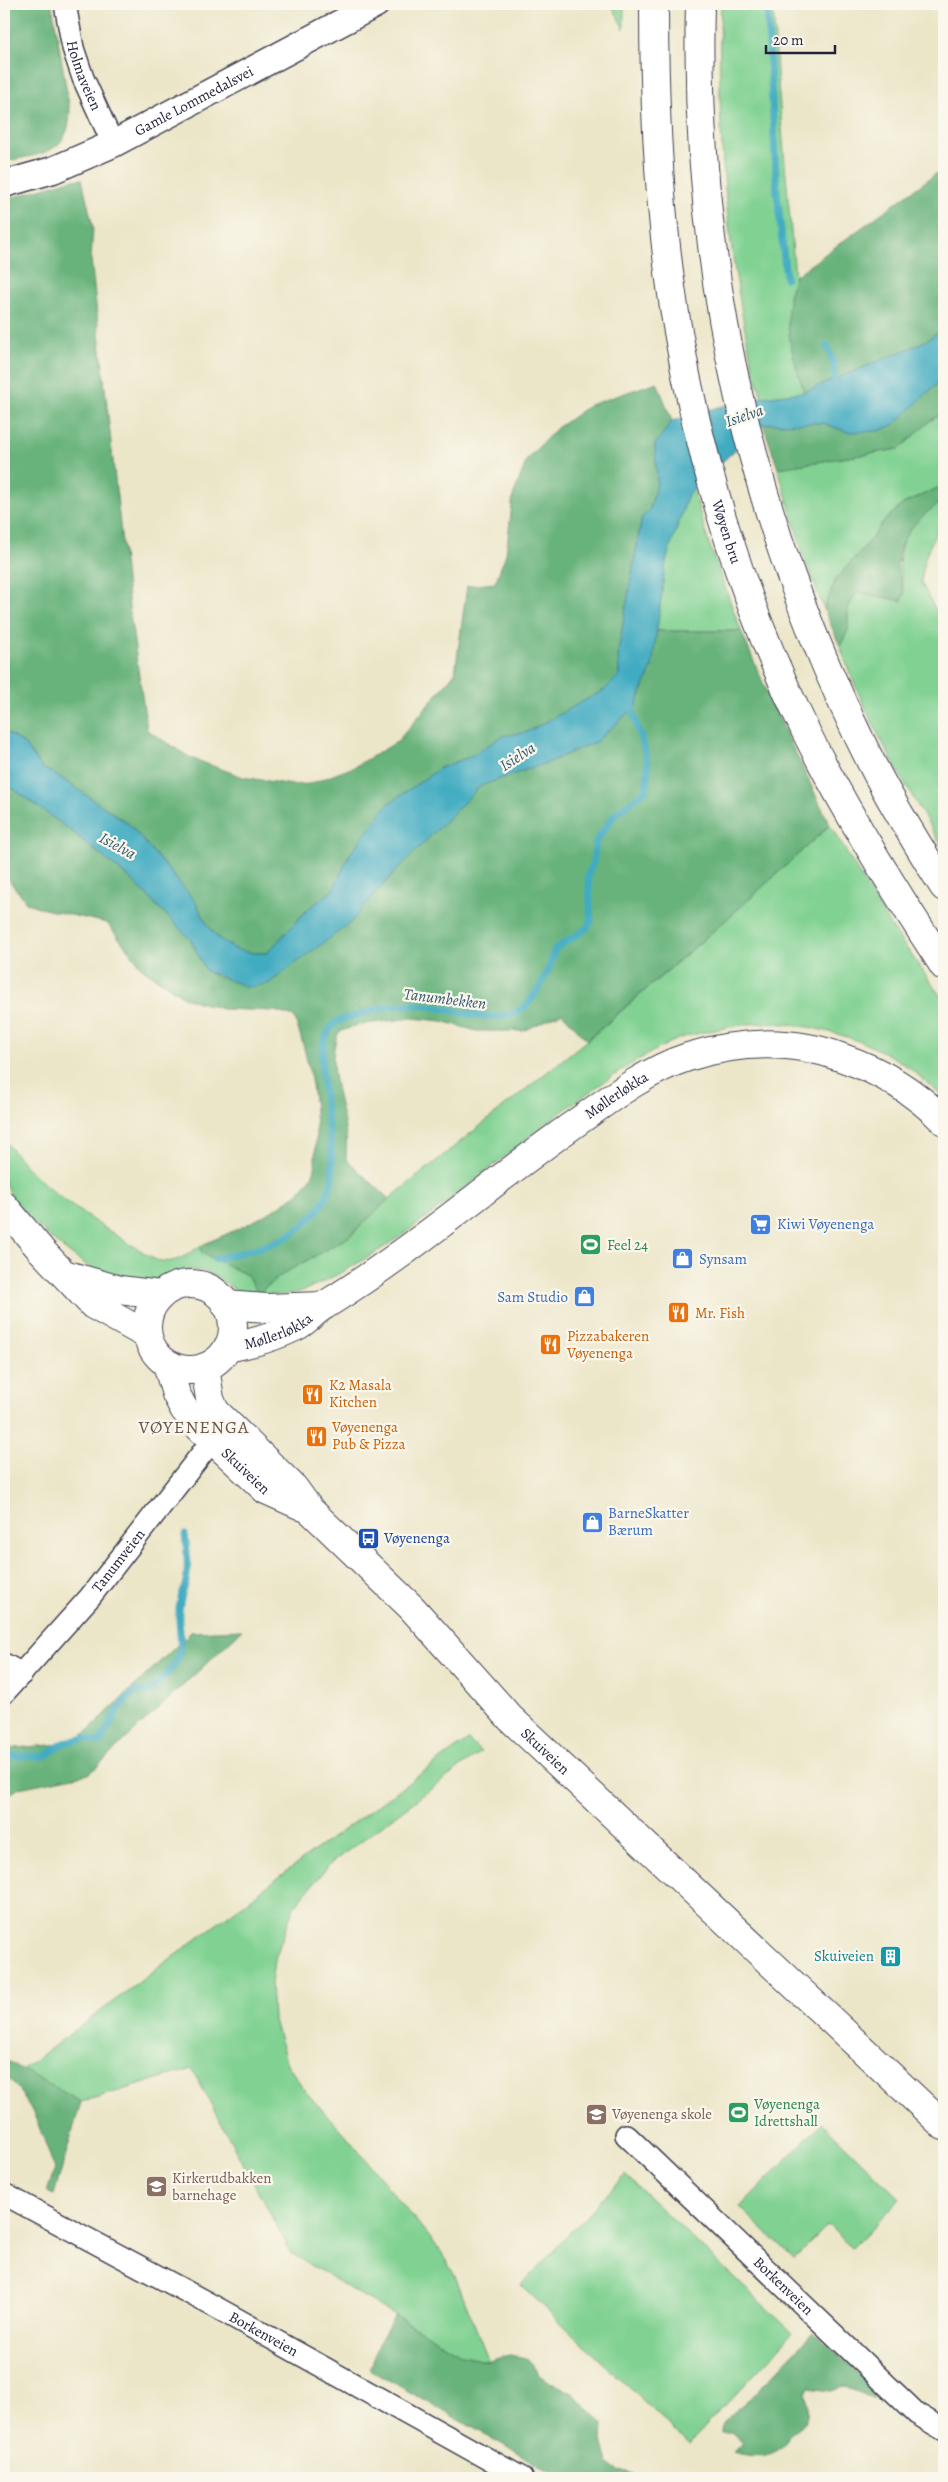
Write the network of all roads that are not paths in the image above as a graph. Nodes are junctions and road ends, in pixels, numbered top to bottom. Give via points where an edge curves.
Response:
1 (65, 4) edge
2 (376, 4) edge
3 (654, 4) edge
4 (700, 4) edge
5 (113, 144) junction
6 (4, 184) edge
7 (944, 888) edge
8 (944, 966) edge
9 (944, 1121) edge
10 (4, 1206) edge
11 (67, 1275) junction
12 (160, 1296) junction
13 (226, 1305) junction
14 (323, 1306) junction
15 (147, 1335) junction
16 (227, 1348) junction
17 (167, 1364) junction
18 (205, 1367) junction
19 (219, 1432) junction
20 (13, 1669) edge
21 (4, 1693) edge
22 (944, 2126) edge
23 (626, 2135) dead end
24 (4, 2194) edge
25 (944, 2430) edge
26 (522, 2478) edge

1 - 5 street, Holmaveien via 73,48 83,78
2 - 5 street, Gamle Lommedalsvei
3 - 8 main road, Wøyen bru via 657,143 676,326 719,507 759,622 806,730 873,856
4 - 7 main road via 700,83 708,220 730,366 753,457 781,550 825,663 874,768
5 - 6 street, Gamle Lommedalsvei via 52,170
9 - 14 main road, Møllerløkka via 888,1078 822,1050 755,1044 687,1057 653,1072 600,1106 519,1163 378,1271
10 - 11 main road
11 - 12 main road via 120,1290
11 - 15 main road via 93,1305
12 - 13 main road via 173,1287 203,1286 216,1293
12 - 15 main road via 148,1314
13 - 14 main road, Møllerløkka via 266,1308
13 - 16 main road via 233,1326
14 - 16 main road, Møllerløkka via 296,1327
15 - 17 main road via 158,1356
16 - 18 main road via 222,1356
17 - 18 main road via 179,1369
17 - 19 main road, Skuiveien via 184,1409
18 - 19 main road, Skuiveien
19 - 20 street, Tanumveien via 90,1597
19 - 22 main road, Skuiveien via 266,1490 310,1510 412,1608 510,1718
20 - 21 street, Tanumveien
23 - 25 street, Borkenveien via 917,2414
24 - 26 street, Borkenveien via 219,2309

